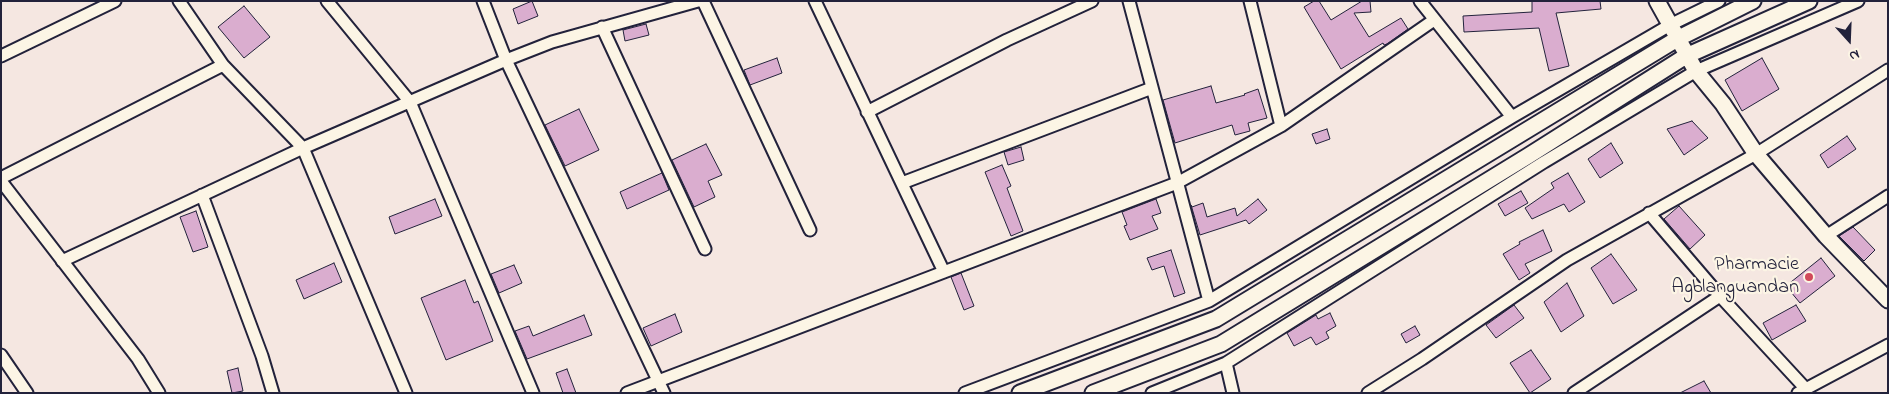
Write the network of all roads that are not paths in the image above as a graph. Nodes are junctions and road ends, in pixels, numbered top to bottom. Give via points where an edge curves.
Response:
1 (115, 1) edge
2 (179, 1) edge
3 (327, 1) edge
4 (483, 1) edge
5 (698, 1) edge
6 (703, 1) edge
7 (815, 1) edge
8 (1092, 1) edge
9 (1129, 1) edge
10 (1250, 1) edge
11 (1420, 1) edge
12 (1657, 1) edge
13 (1719, 1) edge
14 (1753, 1) edge
15 (1808, 1) edge
16 (1858, 1) edge
17 (1434, 20) junction
18 (1670, 25) junction
19 (602, 27) junction
20 (1677, 39) junction
21 (1, 56) edge
22 (1686, 56) junction
23 (506, 60) junction
24 (223, 65) junction
25 (1888, 70) edge
26 (1696, 71) junction
27 (1152, 88) junction
28 (410, 102) junction
29 (867, 112) junction
30 (1512, 117) junction
31 (1281, 126) junction
32 (302, 148) junction
33 (1756, 154) junction
34 (1, 180) edge
35 (1177, 183) junction
36 (902, 184) junction
37 (202, 195) junction
38 (1888, 196) edge
39 (1649, 213) junction
40 (810, 230) dead end
41 (1826, 236) junction
42 (704, 249) dead end
43 (62, 261) junction
44 (944, 272) junction
45 (1720, 296) junction
46 (1888, 300) edge
47 (1209, 301) junction
48 (1888, 345) edge
49 (1, 355) edge
50 (1226, 363) junction
51 (659, 380) junction
52 (1101, 391) edge
53 (1801, 391) edge
54 (27, 393) edge
55 (159, 393) edge
56 (273, 393) edge
57 (406, 393) edge
58 (533, 393) edge
59 (628, 393) edge
60 (664, 393) edge
61 (965, 393) edge
62 (1020, 393) edge
63 (1152, 393) edge
64 (1233, 393) edge
65 (1368, 393) edge
66 (1574, 393) edge

1 - 21 street
2 - 24 street
3 - 28 street
4 - 23 street
5 - 19 street
6 - 40 street
7 - 29 street
8 - 29 street via 1007,40
9 - 27 street
10 - 31 street
11 - 17 street
12 - 18 street
13 - 18 street
14 - 20 street
15 - 22 street
16 - 26 street
17 - 30 street
17 - 31 street
18 - 20 street
18 - 30 street
19 - 23 street
19 - 42 street
20 - 22 street
20 - 62 street via 1216,319
22 - 26 street
22 - 52 street via 1221,344
23 - 28 street
23 - 51 street
24 - 32 street
24 - 34 street
25 - 33 street
26 - 33 street via 1723,104
26 - 50 street via 1544,162
27 - 35 street
27 - 36 street
28 - 32 street
28 - 58 street
29 - 36 street
30 - 47 street
31 - 35 street
32 - 37 street
32 - 57 street
33 - 39 street
33 - 41 street
34 - 43 street
35 - 44 street
35 - 47 street
36 - 44 street
37 - 43 street
37 - 56 street
38 - 41 street
39 - 45 street
39 - 65 street via 1567,260
41 - 46 street
43 - 55 street via 138,359
44 - 51 street
45 - 53 street
45 - 66 street
47 - 61 street
48 - 53 street
49 - 54 street
50 - 63 street
50 - 64 street
51 - 59 street
51 - 60 street

